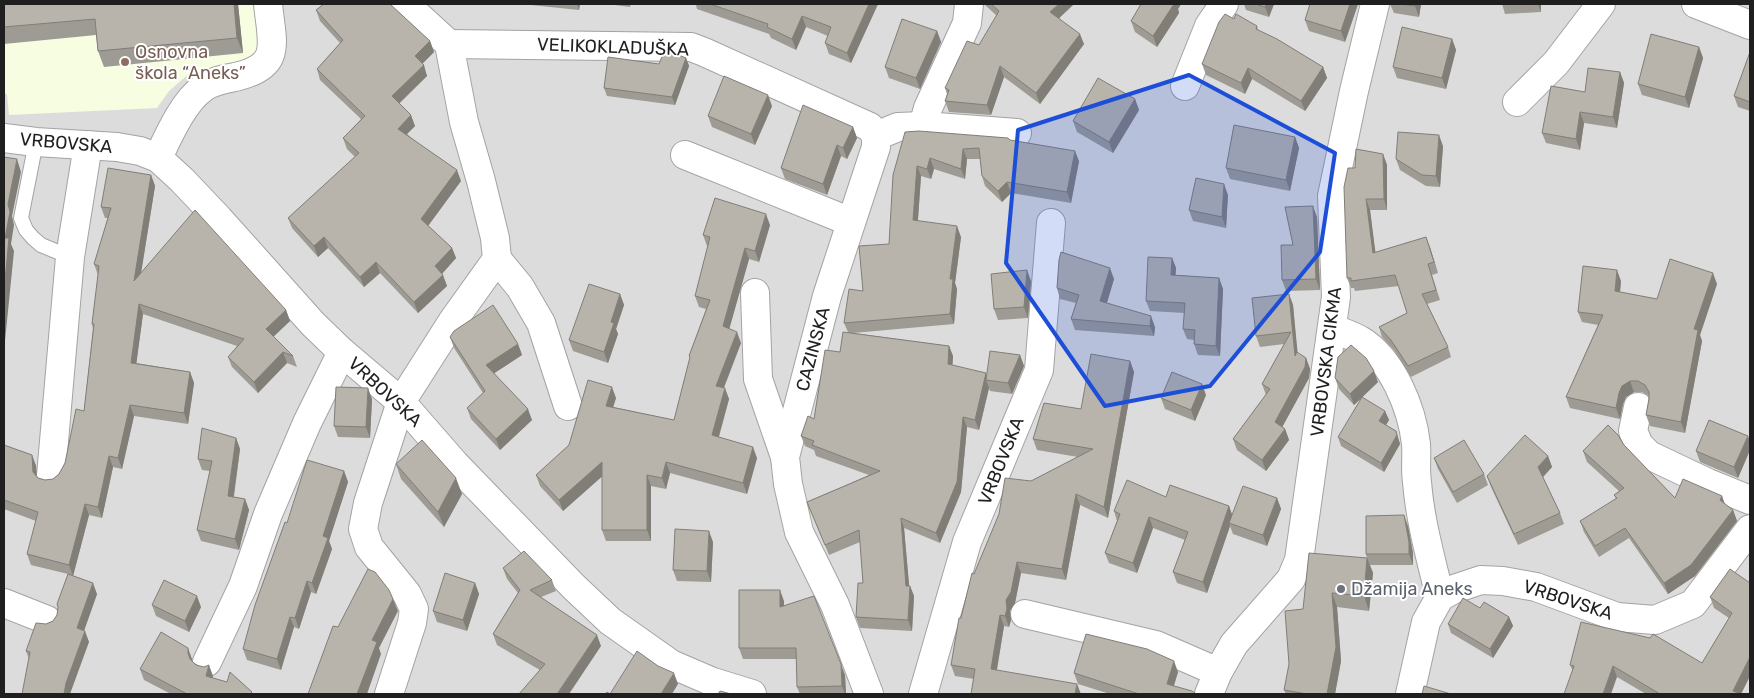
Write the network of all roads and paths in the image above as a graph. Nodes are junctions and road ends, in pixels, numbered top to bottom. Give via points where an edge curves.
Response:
1 (268, 4) edge
2 (405, 4) edge
3 (969, 4) edge
4 (1224, 4) edge
5 (1375, 4) edge
6 (1601, 4) edge
7 (1696, 4) edge
8 (1750, 25) edge
9 (449, 44) junction
10 (1185, 86) dead end
11 (1517, 102) dead end
12 (924, 126) junction
13 (1017, 133) dead end
14 (876, 136) junction
15 (4, 138) edge
16 (36, 142) junction
17 (88, 145) junction
18 (685, 155) dead end
19 (158, 158) junction
20 (851, 222) junction
21 (1050, 222) dead end
22 (70, 257) junction
23 (497, 258) junction
24 (756, 293) dead end
25 (1332, 328) junction
26 (342, 352) junction
27 (401, 402) junction
28 (568, 406) dead end
29 (1638, 407) dead end
30 (785, 457) junction
31 (50, 476) dead end
32 (1750, 500) edge
33 (1750, 529) edge
34 (1440, 597) junction
35 (4, 603) edge
36 (1025, 614) dead end
37 (47, 620) dead end
38 (206, 662) dead end
39 (1214, 683) edge
40 (708, 688) edge
41 (389, 694) edge
42 (752, 694) edge
43 (869, 694) edge
44 (923, 694) edge
45 (1410, 694) edge

1 - 19 street via 273,48 266,64 251,73 203,88 189,101
2 - 9 street
3 - 12 street via 967,23 928,108
4 - 10 street via 1209,26
5 - 25 street, VRBOVSKA CIKMA via 1332,196 1336,297
6 - 11 street via 1556,63
7 - 8 street
9 - 14 street, VELIKOKLADUŠKA via 691,48 870,127
9 - 23 street
12 - 13 street
12 - 14 street via 898,127
14 - 20 street, CAZINSKA via 876,147
15 - 16 street, VRBOVSKA
16 - 17 street, VRBOVSKA
16 - 22 lane via 21,218 33,238
17 - 19 street, VRBOVSKA via 140,151
17 - 22 street
18 - 20 street
19 - 26 street, VRBOVSKA
20 - 30 street, CAZINSKA via 827,296
21 - 44 street, VRBOVSKA via 1039,370 966,542
22 - 31 street
23 - 27 street
23 - 28 street via 541,323
24 - 30 street via 758,378
25 - 34 street via 1361,341 1381,359 1411,414 1416,445 1416,482
25 - 39 street, VRBOVSKA CIKMA via 1299,560 1291,579 1234,644
26 - 27 street, VRBOVSKA
26 - 38 street via 307,423 268,514 243,586
27 - 40 street, VRBOVSKA via 455,464 610,621
27 - 41 street via 368,503 363,529 369,547 407,594 414,609
29 - 32 street via 1632,431 1649,455
30 - 43 street, CAZINSKA via 799,532 835,605
33 - 34 street, VRBOVSKA via 1693,604 1655,620 1617,617 1536,587 1503,581 1481,580
34 - 45 street via 1426,622
35 - 37 street
36 - 39 street via 1156,645
40 - 42 street, VRBOVSKA

